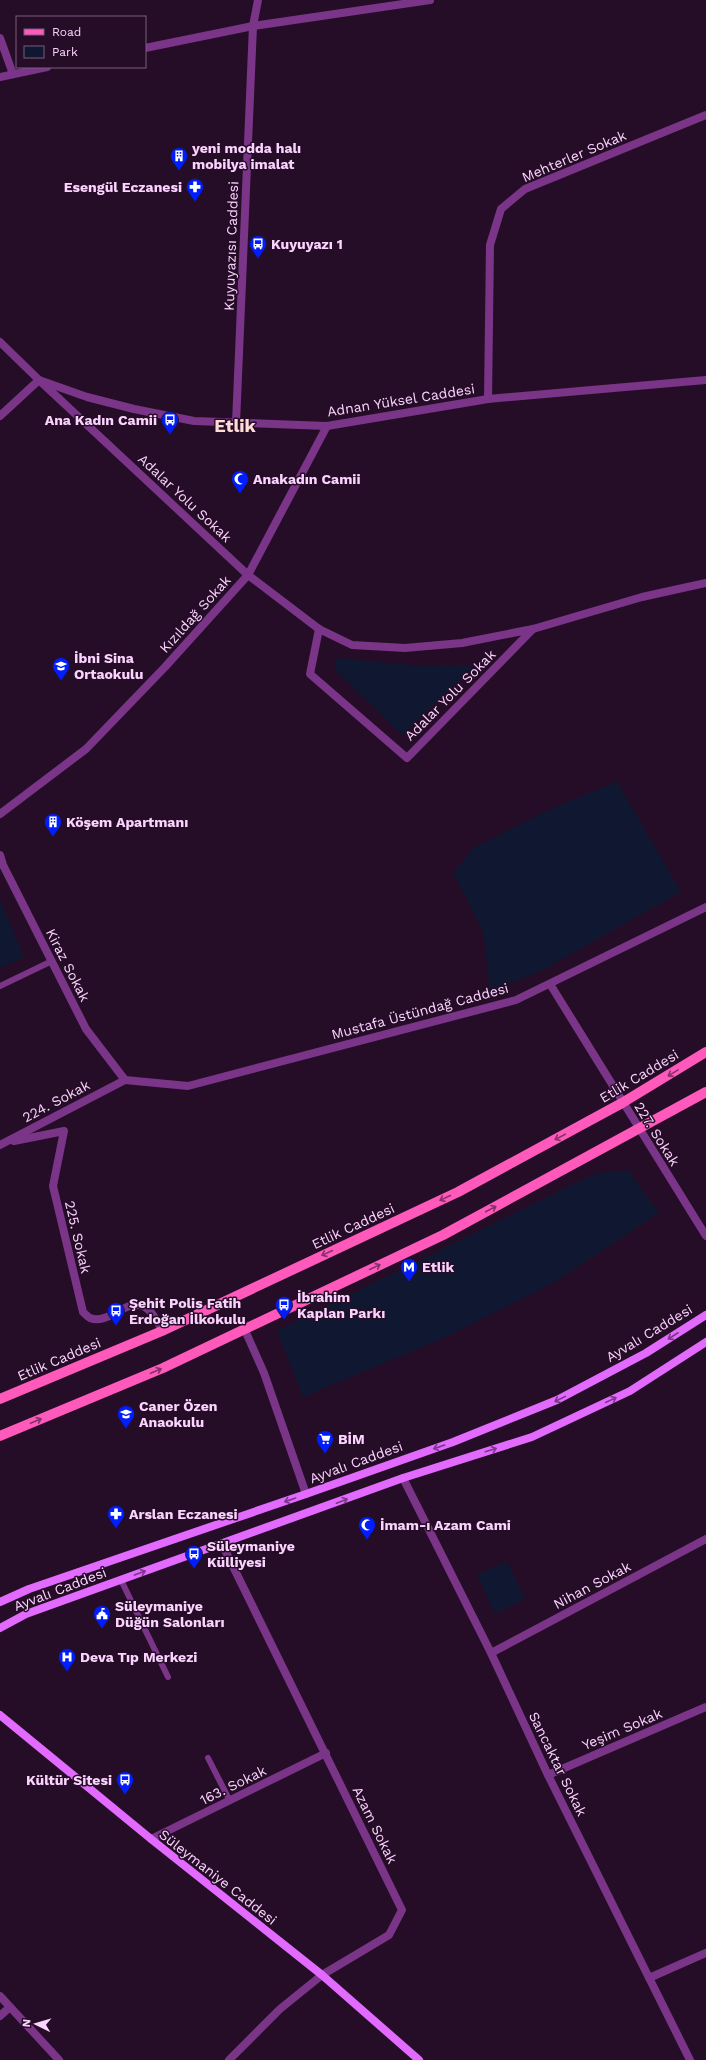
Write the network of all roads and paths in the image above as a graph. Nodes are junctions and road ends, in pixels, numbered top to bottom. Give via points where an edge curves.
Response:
1 (258, 0) edge
2 (430, 0) edge
3 (253, 26) junction
4 (0, 38) edge
5 (146, 48) edge
6 (42, 68) edge
7 (13, 74) junction
8 (0, 77) edge
9 (706, 115) edge
10 (0, 342) edge
11 (39, 380) junction
12 (706, 380) edge
13 (488, 399) junction
14 (0, 416) edge
15 (236, 423) junction
16 (327, 426) junction
17 (248, 575) junction
18 (706, 583) edge
19 (319, 628) junction
20 (533, 629) junction
21 (0, 814) edge
22 (0, 855) edge
23 (2, 866) edge
24 (706, 907) edge
25 (52, 961) junction
26 (550, 984) junction
27 (0, 986) edge
28 (706, 1052) edge
29 (125, 1080) junction
30 (706, 1092) edge
31 (622, 1103) junction
32 (639, 1129) junction
33 (3, 1143) edge
34 (706, 1236) edge
35 (706, 1315) edge
36 (244, 1328) junction
37 (162, 1331) junction
38 (706, 1342) edge
39 (0, 1399) edge
40 (0, 1436) edge
41 (404, 1478) junction
42 (306, 1494) junction
43 (706, 1539) edge
44 (222, 1544) junction
45 (121, 1580) junction
46 (0, 1602) edge
47 (0, 1628) edge
48 (491, 1654) junction
49 (168, 1677) dead end
50 (706, 1707) edge
51 (0, 1715) edge
52 (326, 1754) junction
53 (208, 1758) dead end
54 (548, 1775) junction
55 (230, 1801) junction
56 (151, 1839) junction
57 (706, 1953) edge
58 (322, 1976) junction
59 (649, 1978) junction
60 (0, 1996) edge
61 (10, 2007) junction
62 (0, 2016) edge
63 (60, 2060) edge
64 (229, 2060) edge
65 (419, 2060) edge
66 (690, 2060) edge

1 - 3 street, Kuyuyazısı Caddesi
2 - 3 street
3 - 5 street
3 - 15 street, Kuyuyazısı Caddesi
4 - 7 street
6 - 7 street
7 - 8 street
9 - 13 street, Mehterler Sokak via 525,189 501,209 490,245
10 - 11 street, Adnan Yüksel Caddesi
11 - 14 street
11 - 15 street, Adnan Yüksel Caddesi via 87,397 134,409 194,421
11 - 17 street, Adalar Yolu Sokak
12 - 13 street, Adnan Yüksel Caddesi
13 - 16 street, Adnan Yüksel Caddesi
15 - 16 street, Adnan Yüksel Caddesi
16 - 17 street, Kızıldağ Sokak
17 - 19 street, Adalar Yolu Sokak
17 - 21 street, Kızıldağ Sokak via 165,667 86,748
18 - 20 street, Adalar Yolu Sokak via 642,597
19 - 20 street, Adalar Yolu Sokak via 352,645 405,648 462,643
19 - 20 street, Adalar Yolu Sokak via 310,674 407,758
22 - 23 street, Kiraz Sokak
23 - 25 street, Kiraz Sokak
24 - 26 street, Mustafa Üstündağ Caddesi
25 - 27 lane
25 - 29 street, Kiraz Sokak via 86,1029
26 - 29 street, Mustafa Üstündağ Caddesi via 516,1000 188,1086
26 - 31 street, 227. Sokak
28 -> 31 main road, Etlik Caddesi
29 - 33 street, 224. Sokak
30 - 32 main road
31 - 32 street, 227. Sokak
31 -> 37 main road, Etlik Caddesi via 458,1192
32 - 34 street, 227. Sokak
36 -> 32 main road via 443,1235
33 - 37 street, 225. Sokak via 64,1131 53,1186 83,1312 90,1318 102,1319 131,1306 146,1307 155,1315
35 -> 42 main road, Ayvalı Caddesi via 646,1353 557,1400 453,1442
40 -> 36 main road via 163,1368
36 - 42 street via 269,1387
37 - 39 main road, Etlik Caddesi
41 -> 38 main road, Ayvalı Caddesi via 532,1437 630,1391
44 -> 41 main road, Ayvalı Caddesi
41 - 48 street, Sancaktar Sokak
42 -> 46 main road, Ayvalı Caddesi via 36,1586
43 - 48 street, Nihan Sokak
45 -> 44 main road, Ayvalı Caddesi
44 - 52 street, Azam Sokak
45 - 47 main road, Ayvalı Caddesi via 26,1614
45 - 49 lane
48 - 54 street, Sancaktar Sokak
50 - 54 street, Yeşim Sokak
51 - 56 main road, Süleymaniye Caddesi
52 - 55 street, 163. Sokak
52 - 58 street, Azam Sokak via 402,1910 389,1935
53 - 55 lane
54 - 59 street, Sancaktar Sokak
55 - 56 street, 163. Sokak
56 - 58 main road, Süleymaniye Caddesi
57 - 59 street
58 - 64 street, Azam Sokak via 280,2009
58 - 65 main road, Süleymaniye Caddesi
59 - 66 street, Sancaktar Sokak
60 - 61 street
61 - 62 street
61 - 63 street

